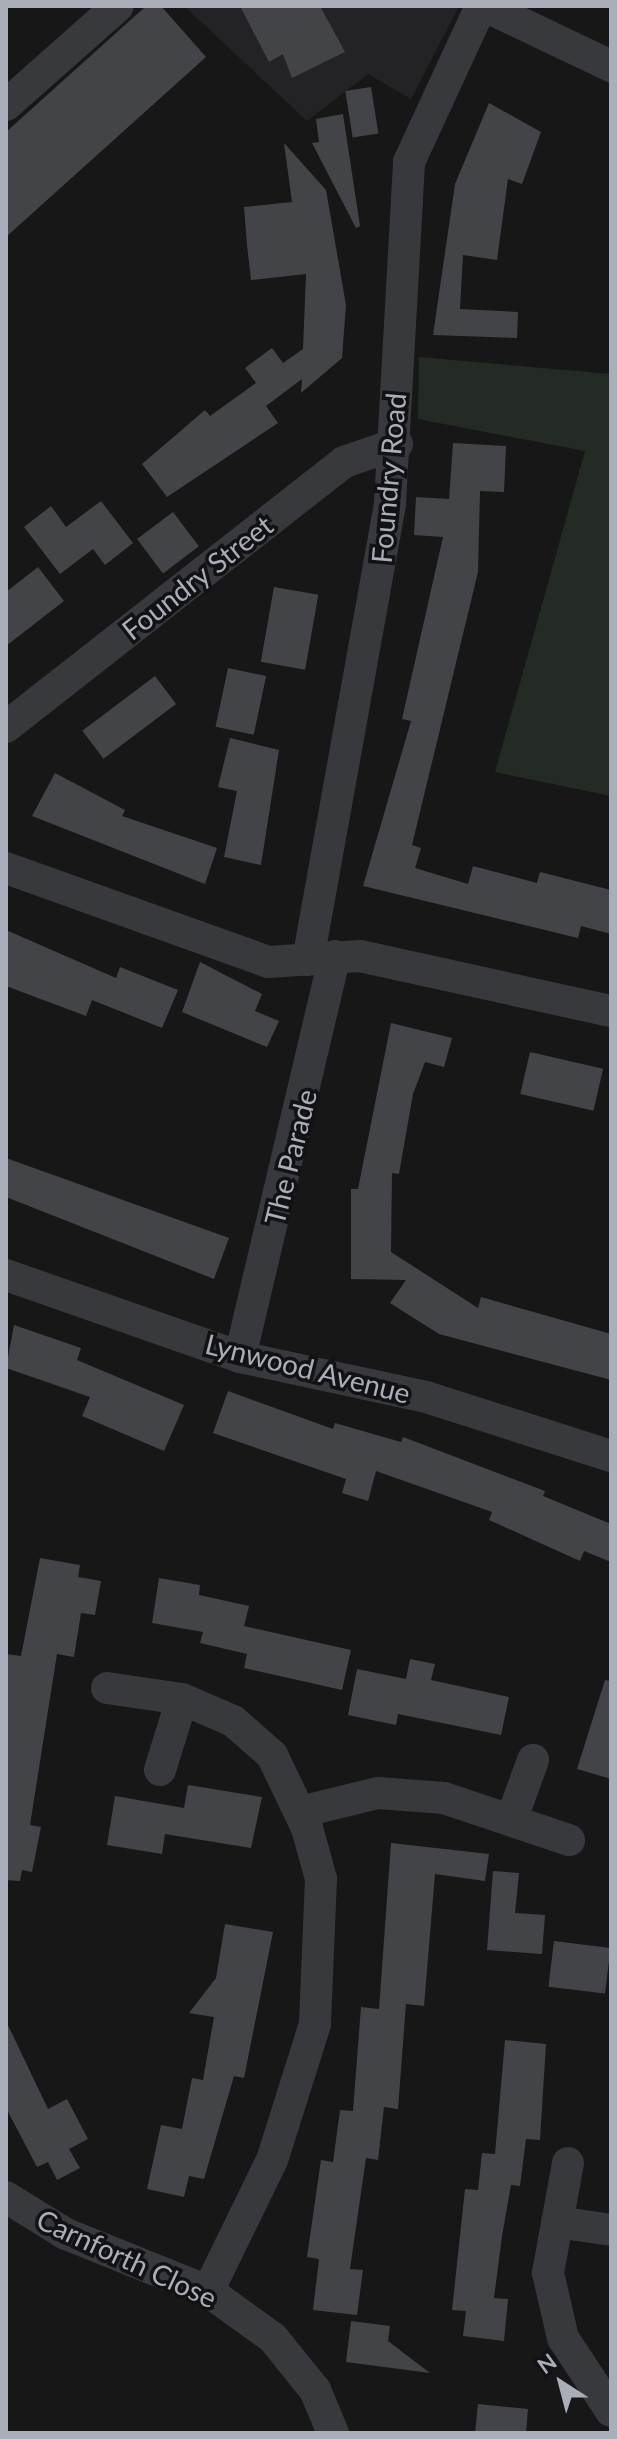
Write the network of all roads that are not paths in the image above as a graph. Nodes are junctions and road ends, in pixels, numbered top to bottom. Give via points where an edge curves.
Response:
1 (118, 6) edge
2 (483, 6) edge
3 (611, 66) edge
4 (6, 105) edge
5 (397, 444) junction
6 (6, 727) edge
7 (6, 868) edge
8 (322, 958) junction
9 (611, 1011) edge
10 (6, 1275) edge
11 (240, 1357) junction
12 (611, 1456) edge
13 (107, 1688) dead end
14 (182, 1699) junction
15 (533, 1760) dead end
16 (160, 1770) dead end
17 (300, 1812) junction
18 (512, 1818) junction
19 (569, 1840) dead end
20 (568, 2163) dead end
21 (6, 2197) edge
22 (557, 2222) junction
23 (611, 2230) edge
24 (208, 2291) junction
25 (611, 2411) edge
26 (333, 2433) edge

1 - 4 street
2 - 3 street
2 - 5 street, Foundry Road via 409,162
5 - 6 street, Foundry Street via 358,454 327,475
5 - 8 street, Foundry Road via 376,598 327,824
7 - 8 street via 225,951 268,962
8 - 9 street
8 - 11 street, The Parade
10 - 11 street, Lynwood Avenue
11 - 12 street, Lynwood Avenue via 426,1397
13 - 14 street
14 - 16 street
14 - 17 street via 233,1721 272,1755
15 - 18 street
17 - 18 street via 378,1793 444,1798
17 - 24 street via 321,1879 315,2024 272,2160
18 - 19 street
20 - 22 street
21 - 24 street, Carnforth Close via 66,2234
22 - 23 street
22 - 25 street via 548,2273 563,2338
24 - 26 street, Carnforth Close via 273,2338 315,2390

